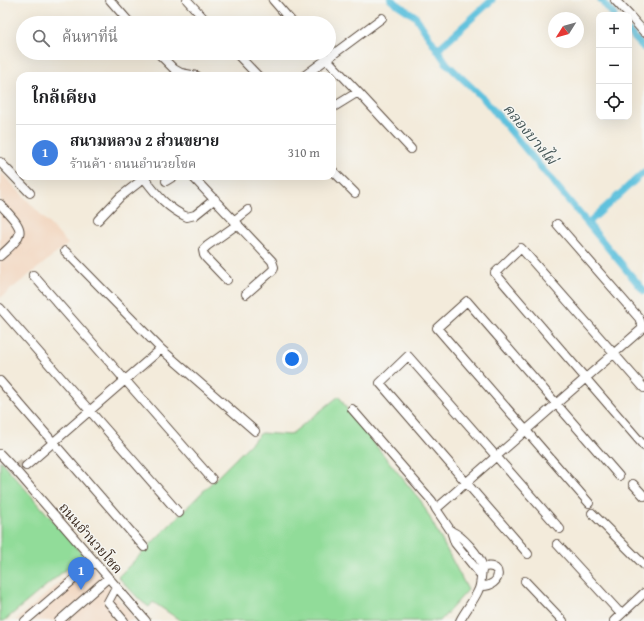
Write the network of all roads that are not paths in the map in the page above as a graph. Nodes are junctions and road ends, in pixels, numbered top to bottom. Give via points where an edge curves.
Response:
1 (110, 0) edge
2 (187, 0) edge
3 (273, 0) edge
4 (615, 0) edge
5 (626, 12) edge
6 (124, 16) edge
7 (202, 16) edge
8 (287, 16) edge
9 (382, 18) dead end
10 (632, 18) edge
11 (644, 32) edge
12 (336, 52) edge
13 (165, 60) edge
14 (243, 60) edge
15 (326, 60) edge
16 (328, 60) edge
17 (179, 72) edge
18 (254, 72) edge
19 (309, 72) edge
20 (358, 92) junction
21 (336, 106) edge
22 (411, 149) dead end
23 (0, 162) edge
24 (336, 174) edge
25 (16, 179) edge
26 (17, 180) edge
27 (142, 180) edge
28 (148, 180) edge
29 (196, 180) edge
30 (30, 193) dead end
31 (354, 193) dead end
32 (215, 199) junction
33 (0, 204) edge
34 (248, 210) dead end
35 (98, 220) dead end
36 (236, 222) junction
37 (556, 224) dead end
38 (65, 251) dead end
39 (0, 256) edge
40 (33, 275) dead end
41 (227, 280) dead end
42 (246, 294) dead end
43 (0, 308) edge
44 (644, 328) edge
45 (159, 347) junction
46 (614, 354) junction
47 (124, 378) junction
48 (586, 379) junction
49 (0, 381) edge
50 (644, 388) edge
51 (556, 404) junction
52 (88, 409) junction
53 (352, 409) dead end
54 (255, 431) dead end
55 (527, 431) junction
56 (52, 440) junction
57 (644, 446) edge
58 (0, 454) edge
59 (496, 457) junction
60 (20, 468) junction
61 (619, 476) dead end
62 (212, 479) dead end
63 (467, 482) junction
64 (633, 484) dead end
65 (644, 496) edge
66 (589, 503) dead end
67 (436, 509) junction
68 (592, 513) dead end
69 (179, 514) dead end
70 (560, 529) dead end
71 (557, 544) dead end
72 (144, 547) dead end
73 (528, 554) dead end
74 (94, 562) junction
75 (644, 565) edge
76 (480, 570) junction
77 (108, 578) junction
78 (525, 581) dead end
79 (480, 586) junction
80 (116, 587) junction
81 (644, 593) edge
82 (621, 614) junction
83 (25, 621) edge
84 (59, 621) edge
85 (124, 621) edge
86 (146, 621) edge
87 (460, 621) edge
88 (563, 621) edge
89 (614, 621) edge

1 - 6 street
2 - 7 street
3 - 8 street
4 - 5 street
9 - 12 street
10 - 11 street
13 - 17 street
14 - 18 street
15 - 19 street
16 - 20 street
20 - 21 street
20 - 22 street
23 - 25 street
24 - 31 street
26 - 30 street
27 - 35 street via 120,197
28 - 32 street via 161,200 187,217 195,215
29 - 32 street
32 - 36 street
33 - 39 street via 19,226 20,233 17,240
34 - 36 street
36 - 41 street via 203,250 206,258
36 - 42 street via 272,261 274,267 270,274
37 - 44 street via 639,318
38 - 45 street
40 - 47 street
43 - 52 street
44 - 46 street
45 - 47 street
45 - 54 street
46 - 48 street
46 - 48 street via 521,248 495,273
46 - 50 street
47 - 52 street
47 - 62 street
48 - 51 street
48 - 57 street
49 - 56 street
51 - 55 street
51 - 55 street via 467,301 437,328
51 - 61 street
52 - 56 street
52 - 69 street
53 - 67 street via 432,501
55 - 59 street
55 - 66 street
56 - 60 street
56 - 72 street
58 - 60 street, ถนนอำนวยโชค
59 - 63 street
59 - 63 street via 408,356 380,382
59 - 70 street
60 - 74 street, ถนนอำนวยโชค
63 - 67 street
63 - 73 street
64 - 65 street
67 - 76 street via 451,531 455,543
68 - 75 street
71 - 82 street
74 - 77 street, ถนนอำนวยโชค
74 - 83 street
76 - 79 street
76 - 79 street via 489,565 493,566 498,576 493,584
77 - 80 street, ถนนอำนวยโชค
77 - 84 street
78 - 88 street
79 - 87 street
80 - 85 street via 108,602
80 - 86 street, ถนนอำนวยโชค
81 - 82 street
82 - 89 street

